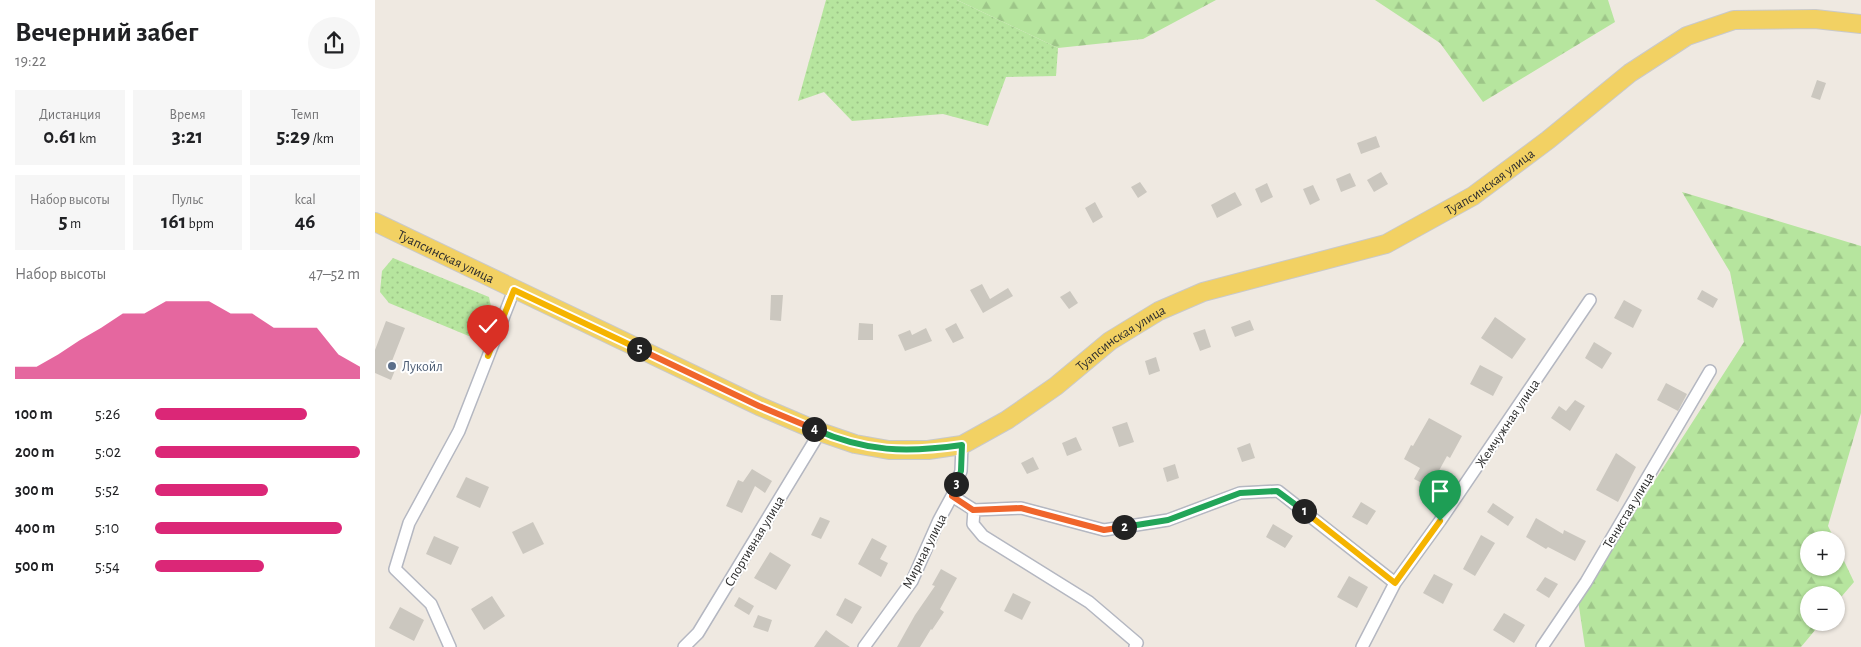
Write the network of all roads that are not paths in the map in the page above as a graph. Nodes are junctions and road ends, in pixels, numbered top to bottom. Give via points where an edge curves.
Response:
1 (1861, 24) edge
2 (375, 222) edge
3 (514, 290) junction
4 (1590, 300) dead end
5 (1710, 371) dead end
6 (820, 432) junction
7 (962, 445) junction
8 (952, 496) junction
9 (973, 510) junction
10 (1395, 583) junction
11 (1136, 645) edge
12 (450, 647) edge
13 (684, 647) edge
14 (864, 647) edge
15 (1362, 647) edge
16 (1542, 647) edge

1 - 7 main road, Туапсинская улица via 1815,20 1734,20 1687,36 1630,72 1548,140 1473,196 1386,244 1203,292 1159,311 1110,341 1056,386 1007,420
2 - 3 main road, Туапсинская улица
3 - 6 main road, Туапсинская улица
3 - 12 street via 459,431 409,523 395,568 431,604
4 - 10 street, Жемчужная улица
5 - 16 street, Тенистая улица via 1586,582
6 - 7 main road, Туапсинская улица via 855,444 889,450 928,450
6 - 13 street, Спортивная улица via 698,633
7 - 8 street, Мирная улица via 961,471
8 - 9 street
8 - 14 street, Мирная улица via 912,581
9 - 10 street via 1021,508 1104,530 1168,520 1240,493 1277,491
9 - 11 street via 973,524 983,536 1089,602
10 - 15 street, Жемчужная улица

